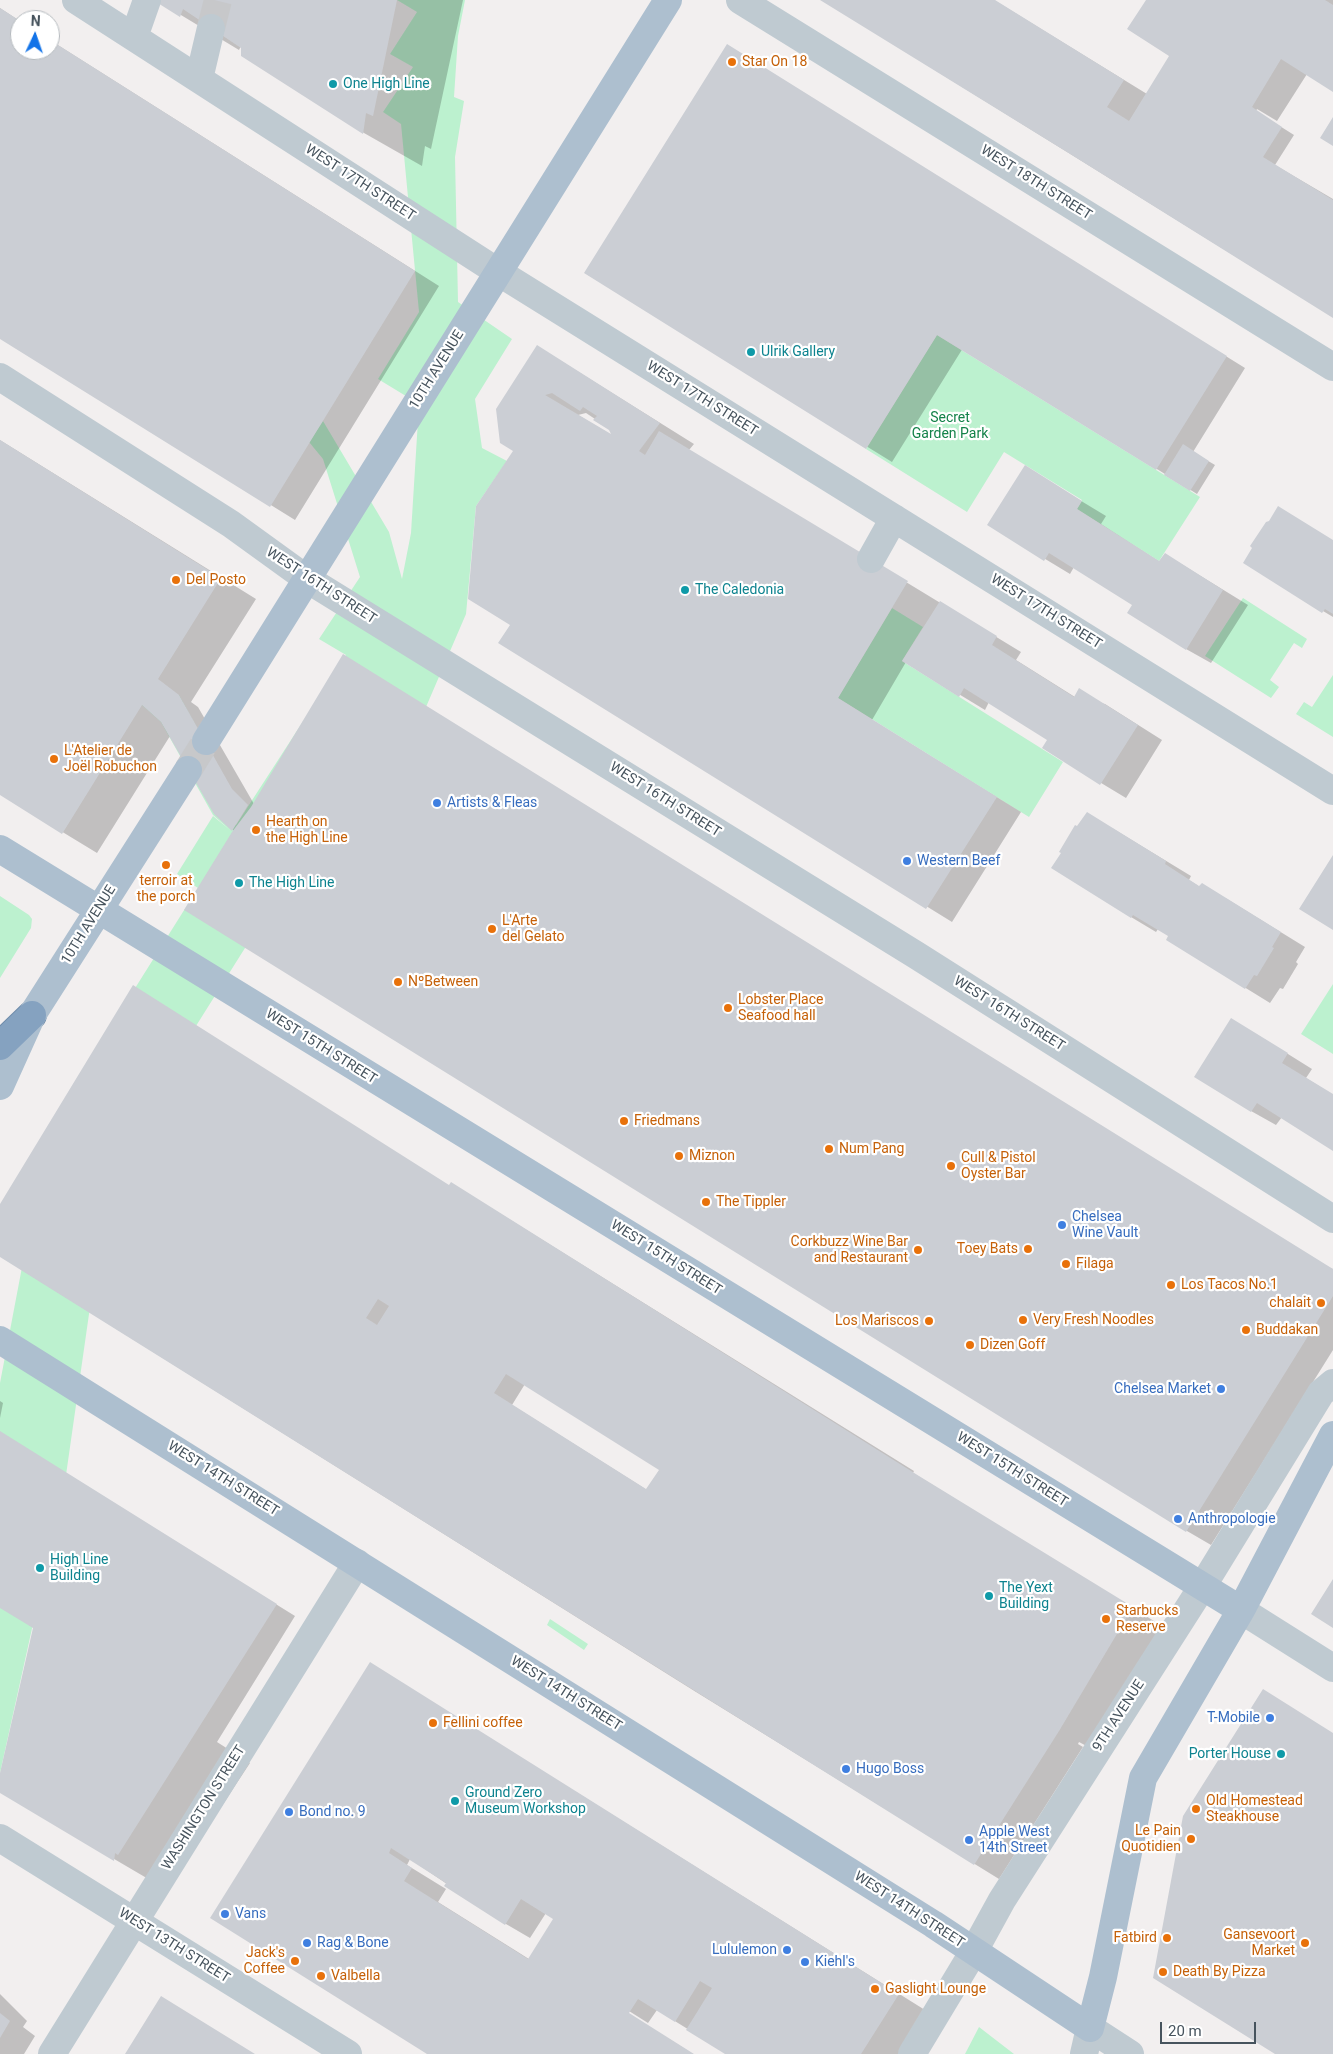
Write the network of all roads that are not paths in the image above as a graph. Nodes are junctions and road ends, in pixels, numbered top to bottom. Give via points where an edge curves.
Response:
1 (76, 0) edge
2 (147, 0) edge
3 (668, 0) edge
4 (740, 0) edge
5 (211, 28) tunnel mouth
6 (134, 37) junction
7 (199, 80) junction
8 (498, 272) junction
9 (1333, 367) edge
10 (0, 377) edge
11 (894, 518) junction
12 (870, 559) dead end
13 (307, 579) junction
14 (206, 741) tunnel mouth
15 (188, 770) tunnel mouth
16 (1333, 791) edge
17 (0, 849) edge
18 (99, 910) junction
19 (32, 1015) junction
20 (0, 1046) edge
21 (0, 1086) edge
22 (1333, 1219) edge
23 (0, 1340) edge
24 (1333, 1383) edge
25 (1333, 1435) edge
26 (357, 1563) junction
27 (1202, 1587) junction
28 (1241, 1610) junction
29 (1333, 1668) edge
30 (0, 1838) edge
31 (134, 1921) junction
32 (974, 1951) junction
33 (1090, 2028) junction
34 (52, 2054) edge
35 (348, 2054) edge
36 (912, 2054) edge
37 (1084, 2054) edge
38 (1130, 2054) edge

1 - 6 street, WEST 17TH STREET
2 - 6 street
3 - 8 main road, 10TH AVENUE
4 - 9 street, WEST 18TH STREET
5 - 7 street
6 - 7 street, WEST 17TH STREET
7 - 8 street, WEST 17TH STREET
8 - 11 street, WEST 17TH STREET
8 - 13 main road, 10TH AVENUE
10 - 13 street, WEST 16TH STREET via 231,524
11 - 12 street
11 - 16 street, WEST 17TH STREET
13 - 14 main road, 10TH AVENUE
13 - 22 street, WEST 16TH STREET via 916,955
15 - 18 main road, 10TH AVENUE
17 - 18 main road, WEST 15TH STREET
18 - 19 main road, 10TH AVENUE
18 - 27 main road, WEST 15TH STREET
19 - 20 highway
19 - 21 main road, 10TH AVENUE
23 - 26 main road, WEST 14TH STREET
24 - 27 street, 9TH AVENUE via 1321,1393
25 - 28 main road
26 - 31 street, WASHINGTON STREET
26 - 32 main road, WEST 14TH STREET
27 - 28 main road, WEST 15TH STREET
27 - 32 street, 9TH AVENUE via 1002,1900
28 - 29 street, WEST 15TH STREET
28 - 33 main road via 1143,1778
30 - 31 street, WEST 13TH STREET
31 - 34 street, WASHINGTON STREET
31 - 35 street, WEST 13TH STREET
32 - 33 main road, WEST 14TH STREET
32 - 36 street, 9TH AVENUE
33 - 37 street
33 - 38 street, WEST 14TH STREET

